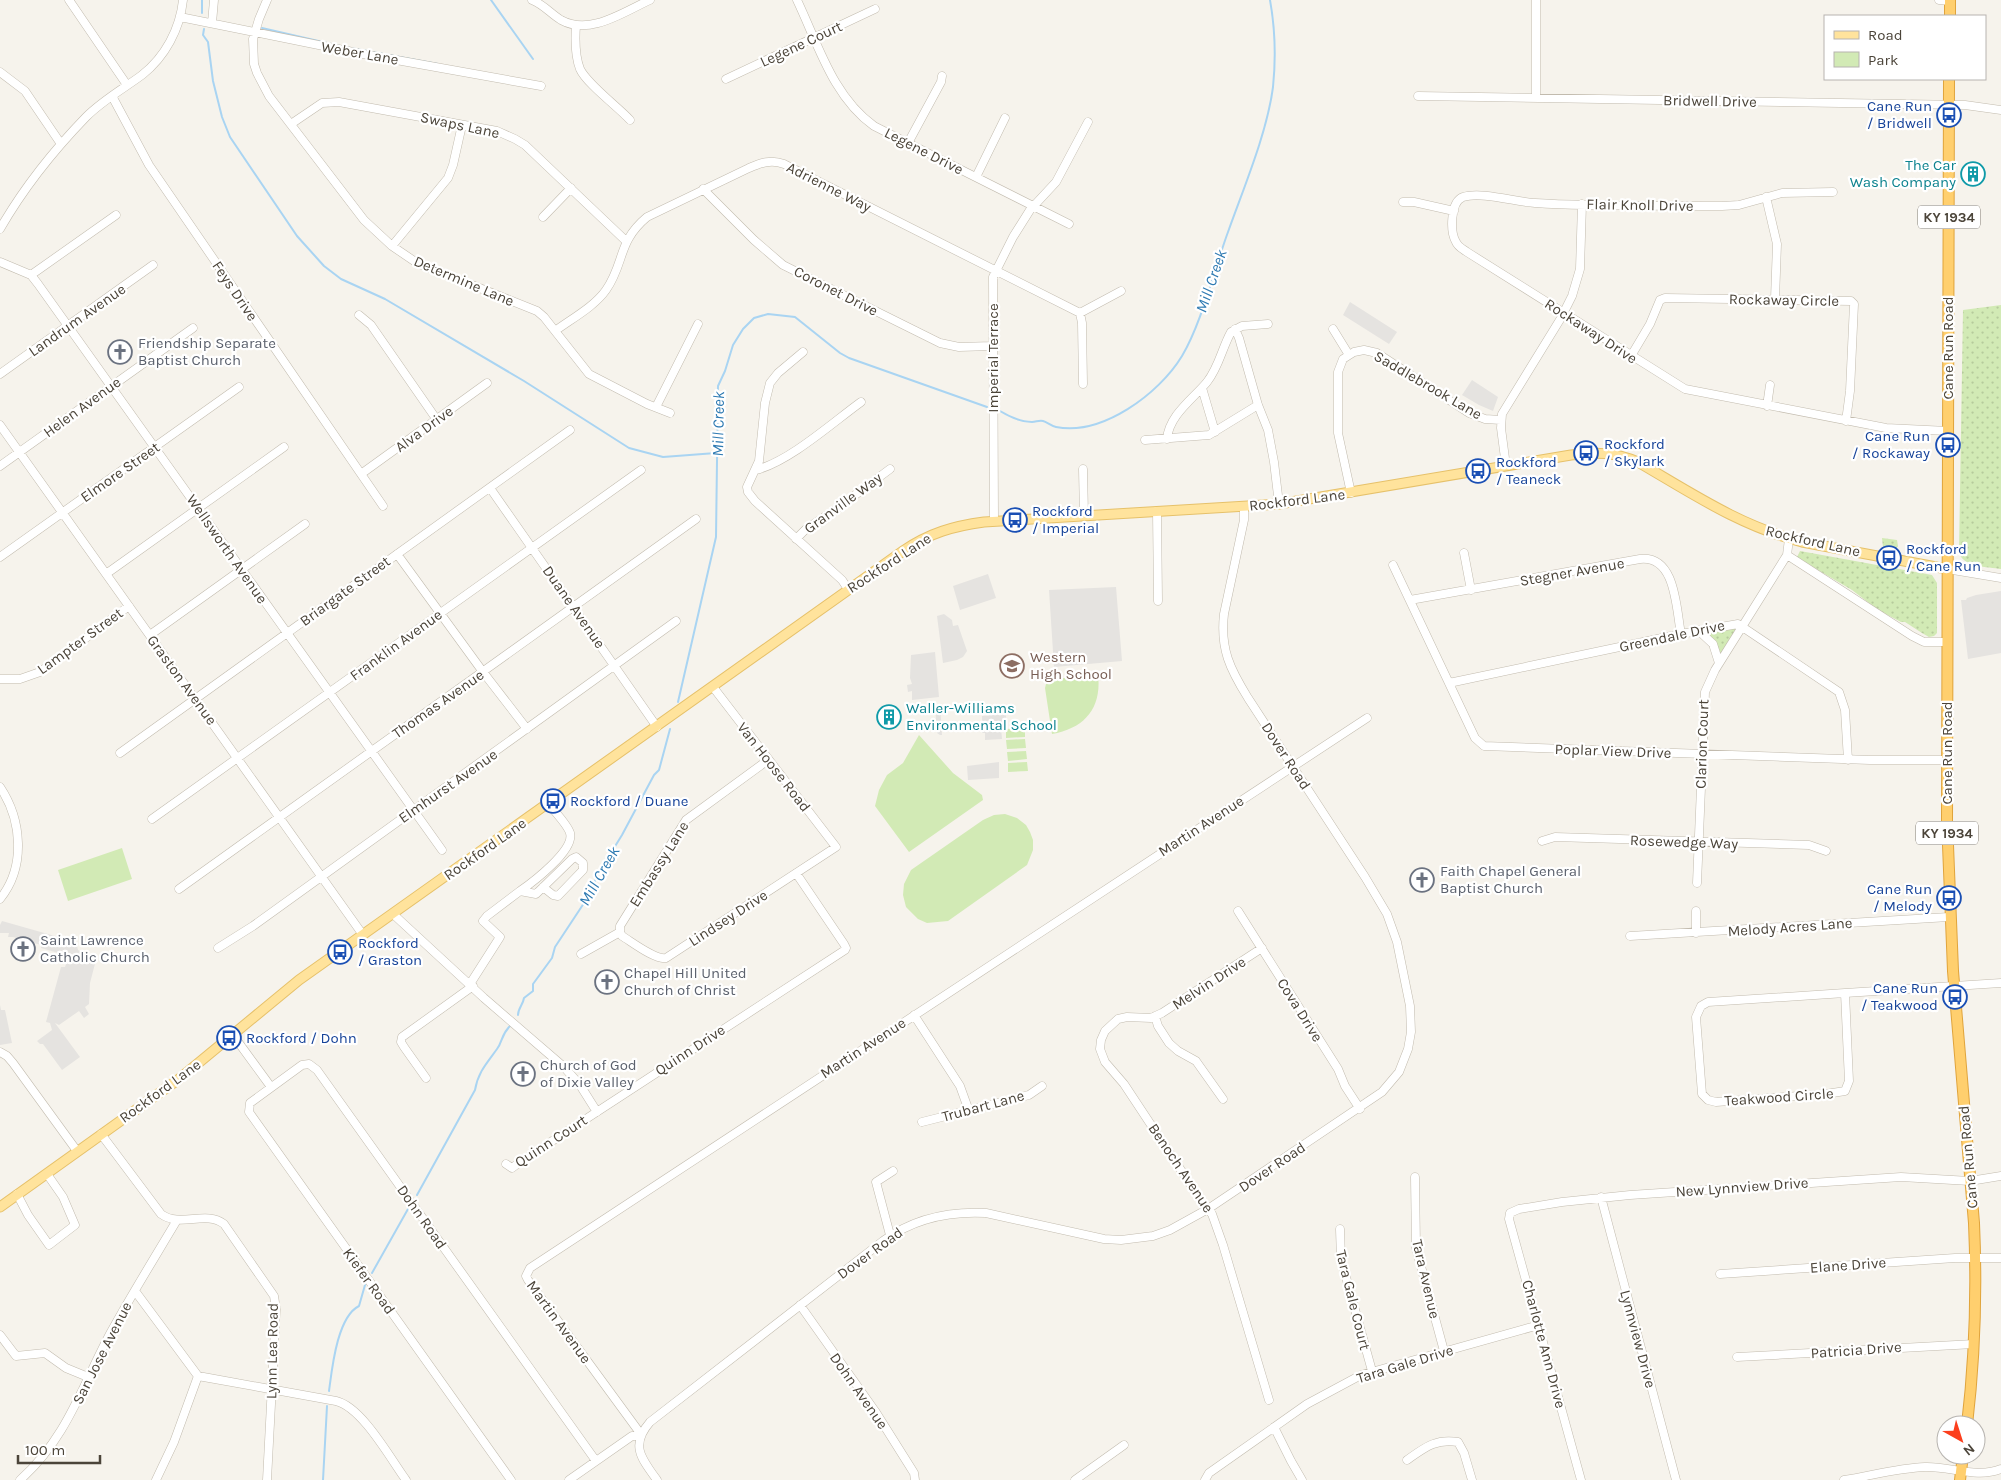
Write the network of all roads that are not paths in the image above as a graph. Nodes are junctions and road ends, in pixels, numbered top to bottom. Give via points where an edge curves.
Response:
1 (69, 0) edge
2 (183, 0) edge
3 (214, 0) edge
4 (267, 0) edge
5 (532, 0) edge
6 (650, 0) edge
7 (797, 0) edge
8 (1536, 0) edge
9 (1938, 0) edge
10 (1950, 0) edge
11 (875, 10) dead end
12 (1950, 15) edge
13 (180, 17) junction
14 (212, 23) junction
15 (576, 25) junction
16 (254, 33) junction
17 (815, 38) junction
18 (0, 72) edge
19 (942, 76) dead end
20 (726, 79) dead end
21 (1950, 80) edge
22 (127, 85) junction
23 (541, 86) dead end
24 (112, 96) junction
25 (1418, 96) dead end
26 (1536, 98) junction
27 (1950, 105) junction
28 (2001, 110) edge
29 (1005, 118) dead end
30 (630, 120) dead end
31 (1088, 122) dead end
32 (291, 124) junction
33 (462, 125) junction
34 (908, 143) junction
35 (62, 144) junction
36 (976, 177) junction
37 (571, 188) junction
38 (703, 189) junction
39 (1832, 192) dead end
40 (1766, 197) junction
41 (1403, 202) dead end
42 (1582, 204) junction
43 (1034, 207) junction
44 (1454, 211) junction
45 (116, 215) dead end
46 (543, 217) dead end
47 (1069, 224) dead end
48 (0, 229) edge
49 (626, 240) junction
50 (392, 246) junction
51 (0, 262) edge
52 (153, 265) dead end
53 (996, 272) junction
54 (31, 276) junction
55 (1121, 291) dead end
56 (1775, 300) junction
57 (1080, 313) junction
58 (1564, 314) junction
59 (359, 315) dead end
60 (698, 324) dead end
61 (1268, 324) dead end
62 (67, 326) junction
63 (193, 328) dead end
64 (1235, 329) junction
65 (1333, 329) dead end
66 (555, 331) junction
67 (992, 346) junction
68 (803, 352) dead end
69 (1349, 355) junction
70 (1630, 356) junction
71 (0, 374) edge
72 (488, 383) dead end
73 (1083, 384) dead end
74 (1770, 385) dead end
75 (110, 387) junction
76 (239, 387) dead end
77 (1202, 388) junction
78 (861, 402) dead end
79 (1258, 406) junction
80 (1767, 406) junction
81 (656, 407) junction
82 (670, 413) dead end
83 (437, 420) junction
84 (1501, 420) junction
85 (1846, 421) junction
86 (0, 425) edge
87 (570, 430) dead end
88 (1948, 431) junction
89 (1216, 432) junction
90 (1167, 439) junction
91 (1145, 440) dead end
92 (284, 447) dead end
93 (154, 448) junction
94 (19, 452) junction
95 (0, 466) edge
96 (1506, 466) junction
97 (890, 469) dead end
98 (1083, 469) dead end
99 (640, 470) dead end
100 (756, 470) junction
101 (361, 474) junction
102 (490, 488) junction
103 (1351, 493) junction
104 (1279, 504) junction
105 (383, 506) dead end
106 (1244, 507) junction
107 (198, 509) junction
108 (1157, 511) junction
109 (62, 512) junction
110 (1084, 515) junction
111 (696, 519) dead end
112 (994, 521) junction
113 (305, 524) dead end
114 (796, 539) junction
115 (1789, 539) junction
116 (532, 547) junction
117 (1464, 553) dead end
118 (398, 554) junction
119 (1787, 555) junction
120 (0, 557) edge
121 (1393, 565) dead end
122 (1948, 569) junction
123 (241, 570) junction
124 (106, 574) junction
125 (2001, 578) edge
126 (848, 589) junction
127 (1471, 590) junction
128 (1410, 600) junction
129 (1158, 601) dead end
130 (129, 606) junction
131 (574, 606) junction
132 (441, 612) junction
133 (676, 621) dead end
134 (1742, 628) junction
135 (1698, 630) junction
136 (287, 634) junction
137 (1682, 634) junction
138 (150, 635) junction
139 (1947, 642) junction
140 (1719, 664) junction
141 (616, 666) junction
142 (483, 672) junction
143 (0, 680) edge
144 (1449, 683) junction
145 (713, 687) junction
146 (329, 693) junction
147 (196, 699) junction
148 (1367, 718) dead end
149 (657, 727) junction
150 (527, 729) junction
151 (371, 752) junction
152 (120, 753) dead end
153 (1702, 754) junction
154 (238, 757) junction
155 (768, 760) junction
156 (1848, 760) junction
157 (1947, 760) junction
158 (1292, 766) junction
159 (0, 787) edge
160 (549, 804) junction
161 (414, 810) junction
162 (280, 817) junction
163 (152, 820) dead end
164 (1542, 841) dead end
165 (1698, 842) junction
166 (836, 847) joint
167 (442, 850) dead end
168 (1826, 851) dead end
169 (796, 873) junction
170 (322, 876) junction
171 (1697, 883) dead end
172 (543, 887) junction
173 (179, 889) dead end
174 (520, 892) junction
175 (0, 899) edge
176 (1238, 911) dead end
177 (1696, 911) dead end
178 (393, 914) junction
179 (1949, 917) junction
180 (620, 932) junction
181 (1696, 933) junction
182 (363, 935) junction
183 (1630, 936) dead end
184 (218, 948) dead end
185 (1262, 948) junction
186 (581, 954) dead end
187 (2001, 983) edge
188 (471, 985) junction
189 (1954, 986) junction
190 (1845, 993) junction
191 (914, 1015) junction
192 (1155, 1016) junction
193 (233, 1035) junction
194 (0, 1052) edge
195 (426, 1078) dead end
196 (1042, 1086) dead end
197 (271, 1087) junction
198 (1223, 1099) dead end
199 (1360, 1109) junction
200 (969, 1110) junction
201 (597, 1112) junction
202 (922, 1122) dead end
203 (101, 1134) junction
204 (77, 1151) junction
205 (506, 1164) dead end
206 (893, 1171) dead end
207 (47, 1174) junction
208 (2001, 1176) edge
209 (1415, 1177) dead end
210 (1970, 1181) junction
211 (17, 1194) junction
212 (1601, 1197) junction
213 (0, 1207) edge
214 (1208, 1209) junction
215 (1515, 1210) joint
216 (177, 1220) junction
217 (1340, 1228) dead end
218 (890, 1235) junction
219 (1975, 1257) junction
220 (2001, 1258) edge
221 (1720, 1274) dead end
222 (135, 1291) junction
223 (800, 1305) junction
224 (1539, 1325) junction
225 (0, 1335) edge
226 (1974, 1344) junction
227 (1444, 1351) junction
228 (1737, 1357) dead end
229 (1372, 1371) junction
230 (198, 1376) junction
231 (88, 1377) junction
232 (272, 1390) junction
233 (1269, 1400) dead end
234 (1968, 1415) edge
235 (1274, 1426) junction
236 (640, 1434) junction
237 (1124, 1445) dead end
238 (1407, 1460) dead end
239 (596, 1461) junction
240 (2001, 1469) edge
241 (1961, 1475) edge
242 (1206, 1477) edge
243 (915, 1479) edge
244 (20, 1480) edge
245 (156, 1480) edge
246 (267, 1480) edge
247 (406, 1480) edge
248 (511, 1480) edge
249 (569, 1480) edge
250 (657, 1480) edge
251 (1076, 1480) edge
252 (1302, 1480) edge
253 (1472, 1480) edge
254 (1581, 1480) edge
255 (1676, 1480) edge
256 (1844, 1480) edge

1 - 22 street
2 - 13 street
3 - 14 street
4 - 16 street
5 - 15 street via 559,19
6 - 15 street via 600,23
7 - 17 street, Legene Drive
8 - 26 street
9 - 10 street
10 - 12 highway
11 - 17 street, Legene Court
13 - 14 street, Weber Lane
13 - 22 street via 170,42 160,56 147,71
14 - 16 street, Weber Lane
15 - 30 street via 576,46 582,71
16 - 23 street, Weber Lane
16 - 32 street, Determine Lane via 256,73
17 - 20 street, Legene Court
17 - 34 street, Legene Drive via 834,81 855,109 874,126
18 - 35 street via 25,90
19 - 34 street
21 - 27 highway, Cane Run Road / KY 1934
22 - 24 street
24 - 35 street via 88,115
24 - 101 street, Feys Drive via 148,165
25 - 26 street, Bridwell Drive
26 - 27 street, Bridwell Drive
27 - 28 street, Bridwell Drive
27 - 88 highway, Cane Run Road / KY 1934
29 - 36 street
31 - 43 street, Imperial Terrace via 1056,182
32 - 33 street, Swaps Lane via 314,107 331,101
32 - 50 street, Determine Lane via 353,207
33 - 37 street, Swaps Lane via 497,131 515,139
33 - 50 street via 448,178
34 - 36 street, Legene Drive
35 - 48 street via 31,182
36 - 43 street, Legene Drive
37 - 46 street
37 - 49 street, Swaps Lane
38 - 49 street, Adrienne Way via 647,217
38 - 53 street, Adrienne Way via 759,164 778,162
38 - 67 street, Coronet Drive via 760,246 783,264 940,344
39 - 40 street, Flair Knoll Drive via 1791,192
40 - 42 street, Flair Knoll Drive via 1730,206
40 - 56 street via 1776,244
41 - 44 street
42 - 44 street, Flair Knoll Drive via 1467,196 1458,200
42 - 58 street via 1580,270
43 - 47 street, Legene Drive
43 - 53 street, Imperial Terrace
44 - 58 street, Rockaway Drive via 1453,233 1458,246
45 - 54 street
49 - 66 street, Adrienne Way via 606,291
50 - 66 street, Determine Lane via 418,263 537,312
51 - 54 street, Wellsworth Avenue
52 - 62 street, Landrum Avenue
53 - 57 street, Adrienne Way
53 - 67 street, Imperial Terrace via 992,284
54 - 62 street, Wellsworth Avenue
55 - 57 street
56 - 70 street, Rockaway Circle via 1662,298
56 - 85 street, Rockaway Circle via 1853,302
57 - 73 street
58 - 70 street, Rockaway Drive
58 - 84 street via 1503,409
59 - 83 street via 371,325
60 - 81 street
61 - 64 street
62 - 71 street, Landrum Avenue
62 - 75 street, Wellsworth Avenue
63 - 75 street, Helen Avenue
64 - 77 street
64 - 79 street
65 - 69 street
66 - 81 street, Determine Lane via 588,374
67 - 112 street, Imperial Terrace
68 - 100 street via 770,383
69 - 84 street, Saddlebrook Lane via 1364,350 1377,354 1470,413 1485,419
69 - 103 street via 1341,364 1337,379 1338,433
70 - 80 street, Rockaway Drive via 1685,389
72 - 83 street, Alva Drive
74 - 80 street
75 - 93 street, Wellsworth Avenue
75 - 94 street, Helen Avenue
76 - 93 street, Elmore Street
77 - 89 street
77 - 90 street via 1177,416
78 - 100 street via 789,454
79 - 89 street
79 - 104 street via 1268,430
80 - 85 street, Rockaway Drive
81 - 82 street, Determine Lane
83 - 101 street, Alva Drive
84 - 96 street
85 - 88 street, Rockaway Drive via 1903,430
86 - 94 street, Graston Avenue
87 - 102 street, Briargate Street
88 - 122 highway, Cane Run Road / KY 1934
89 - 90 street via 1207,436
90 - 91 street
92 - 107 street
93 - 107 street, Wellsworth Avenue
93 - 109 street, Elmore Street
94 - 95 street, Helen Avenue
94 - 109 street, Graston Avenue
96 - 103 main road, Rockford Lane
96 - 115 main road, Rockford Lane via 1586,453 1615,454 1638,462 1734,518
97 - 114 street, Granville Way
98 - 110 street
99 - 116 street, Franklin Avenue
100 - 114 street via 748,484 748,492
101 - 105 street, Feys Drive
102 - 116 street, Duane Avenue
102 - 118 street, Briargate Street
103 - 104 main road, Rockford Lane
104 - 106 main road, Rockford Lane
106 - 108 main road, Rockford Lane
106 - 158 street, Dover Road via 1224,614 1224,646 1235,677
107 - 123 street, Wellsworth Avenue
107 - 124 street
108 - 110 main road, Rockford Lane
108 - 129 street
109 - 120 street, Elmore Street
109 - 124 street, Graston Avenue
110 - 112 main road, Rockford Lane
111 - 131 street, Thomas Avenue
112 - 126 main road, Rockford Lane via 963,524 930,534
113 - 123 street
114 - 126 street
115 - 119 street, Clarion Court
115 - 122 main road, Rockford Lane
116 - 131 street, Duane Avenue
116 - 132 street, Franklin Avenue
117 - 127 street
118 - 132 street
118 - 136 street, Briargate Street
119 - 134 street, Clarion Court
119 - 139 street, Rockford Lane via 1912,636 1924,642
121 - 128 street, Poplar View Drive
122 - 125 street
122 - 139 highway, Cane Run Road / KY 1934
123 - 136 street, Wellsworth Avenue
123 - 138 street
124 - 130 street, Graston Avenue
126 - 145 main road, Rockford Lane
127 - 128 street, Stegner Avenue
127 - 137 street, Stegner Avenue via 1651,560 1663,566 1670,579
128 - 144 street, Poplar View Drive
130 - 138 street, Graston Avenue
130 - 143 street, Lampter Street via 40,672 20,679
131 - 141 street, Duane Avenue
131 - 142 street, Thomas Avenue
132 - 142 street
132 - 146 street, Franklin Avenue
133 - 141 street, Elmhurst Avenue
134 - 135 street, Greendale Drive via 1734,624
134 - 140 street, Clarion Court
134 - 156 street, Greendale Drive via 1839,692 1845,710
135 - 137 street, Greendale Drive
135 - 140 street via 1713,644
136 - 146 street, Wellsworth Avenue
136 - 147 street, Briargate Street
137 - 144 street, Greendale Drive
138 - 147 street, Graston Avenue
139 - 157 highway, Cane Run Road / KY 1934
140 - 153 street, Clarion Court via 1703,699
141 - 149 street, Duane Avenue
141 - 150 street, Elmhurst Avenue
142 - 150 street
142 - 151 street, Thomas Avenue
144 - 153 street, Poplar View Drive via 1475,738 1486,747
145 - 149 main road, Rockford Lane
145 - 155 street, Van Hoose Road
146 - 151 street, Wellsworth Avenue
146 - 154 street, Franklin Avenue
147 - 152 street, Briargate Street
147 - 154 street, Graston Avenue
148 - 158 street, Martin Avenue
149 - 160 main road, Rockford Lane
150 - 161 street, Elmhurst Avenue
151 - 161 street, Wellsworth Avenue
151 - 162 street, Thomas Avenue
153 - 156 street, Poplar View Drive
153 - 165 street, Clarion Court
154 - 162 street, Graston Avenue
154 - 163 street, Franklin Avenue
155 - 166 street, Van Hoose Road
155 - 180 street, Embassy Lane via 686,820 620,926
156 - 157 street, Poplar View Drive
157 - 179 highway, Cane Run Road / KY 1934
158 - 191 street, Martin Avenue
158 - 199 street, Dover Road via 1381,902 1394,932 1402,964 1411,1018 1408,1049 1394,1079
159 - 175 street via 16,820 18,849 14,874
160 - 174 street via 570,833 570,842 538,878
160 - 178 main road, Rockford Lane
161 - 167 street, Wellsworth Avenue
161 - 170 street, Elmhurst Avenue
162 - 170 street, Graston Avenue
162 - 173 street, Thomas Avenue
164 - 165 street, Rosewedge Way via 1555,837
165 - 168 street, Rosewedge Way via 1809,845
165 - 171 street, Clarion Court
166 - 169 street, Lindsey Drive
169 - 180 street, Lindsey Drive via 666,958 659,959
169 - 201 street, Quinn Drive via 845,950
170 - 182 street, Graston Avenue
170 - 184 street, Elmhurst Avenue
172 - 172 street via 572,859 576,857 583,863 583,870 558,896
172 - 174 street via 536,894
174 - 188 street via 483,921 500,937
176 - 185 street, Cova Drive
177 - 181 street
178 - 182 main road, Rockford Lane
178 - 188 street
179 - 181 street, Melody Acres Lane
179 - 189 highway, Cane Run Road / KY 1934
180 - 186 street
181 - 183 street, Melody Acres Lane
182 - 193 main road, Rockford Lane via 299,980
185 - 192 street, Melvin Drive
185 - 199 street, Cova Drive
187 - 189 street, Teakwood Circle
188 - 195 street via 402,1037 401,1042
188 - 201 street via 564,1067
189 - 190 street, Teakwood Circle
189 - 210 highway, Cane Run Road / KY 1934
190 - 190 street, Teakwood Circle via 1849,1081 1845,1090 1840,1093 1716,1102 1702,1094 1696,1017 1701,1006 1708,1002
191 - 200 street via 960,1086
191 - 236 street, Martin Avenue via 528,1270 528,1280
192 - 198 street via 1169,1043 1196,1061
192 - 214 street, Benoch Avenue via 1123,1017 1112,1023 1101,1040 1102,1057 1124,1084
193 - 197 street
193 - 203 main road, Rockford Lane via 179,1079
194 - 204 street via 13,1063
196 - 200 street, Trubart Lane via 1029,1095
197 - 239 street, Dohn Road via 302,1065 309,1064 317,1070
197 - 248 street, Kiefer Road via 250,1103 251,1116
199 - 214 street, Dover Road
200 - 202 street, Trubart Lane
201 - 205 street, Quinn Court via 516,1165 510,1168
203 - 204 main road, Rockford Lane
203 - 216 street via 156,1210
204 - 207 main road, Rockford Lane
206 - 218 street via 876,1182
207 - 211 main road, Rockford Lane
207 - 211 street via 63,1197 75,1225 49,1245
208 - 210 street, New Lynnview Drive
209 - 227 street, Tara Avenue via 1416,1248
210 - 212 street, New Lynnview Drive via 1901,1177
210 - 219 highway, Cane Run Road / KY 1934
211 - 213 main road, Rockford Lane
212 - 215 street, New Lynnview Drive
212 - 255 street, Lynnview Drive
214 - 218 street, Dover Road via 1170,1230 1130,1239 1090,1237 970,1212 919,1221
214 - 233 street, Benoch Avenue via 1233,1273
215 - 224 street, Charlotte Ann Drive via 1509,1219
216 - 222 street, San Jose Avenue
216 - 232 street, Lynn Lea Road via 210,1218 220,1221 270,1288 276,1309
217 - 229 street, Tara Gale Court via 1341,1259
218 - 223 street, Dover Road
219 - 220 street, Elane Drive
219 - 221 street, Elane Drive
219 - 226 highway, Cane Run Road / KY 1934
222 - 230 street
222 - 231 street, San Jose Avenue
223 - 236 street, Dover Road via 656,1416
223 - 243 street, Dohn Avenue via 875,1411
224 - 227 street, Tara Gale Drive
224 - 254 street, Charlotte Ann Drive
225 - 231 street via 16,1356 45,1353 66,1368
226 - 228 street, Patricia Drive
226 - 234 highway, Cane Run Road / KY 1934
227 - 229 street, Tara Gale Drive
229 - 235 street, Tara Gale Drive via 1321,1395
230 - 232 street
230 - 245 street
231 - 244 street, San Jose Avenue via 56,1440 45,1456
232 - 246 street, Lynn Lea Road
232 - 247 street via 348,1405 362,1418
235 - 242 street, Tara Gale Drive
235 - 252 street
236 - 239 street
236 - 250 street via 640,1451
237 - 251 street
238 - 253 street via 1426,1447 1445,1440 1458,1442
239 - 249 street
240 - 241 street
241 - 256 street via 1938,1467 1922,1467

